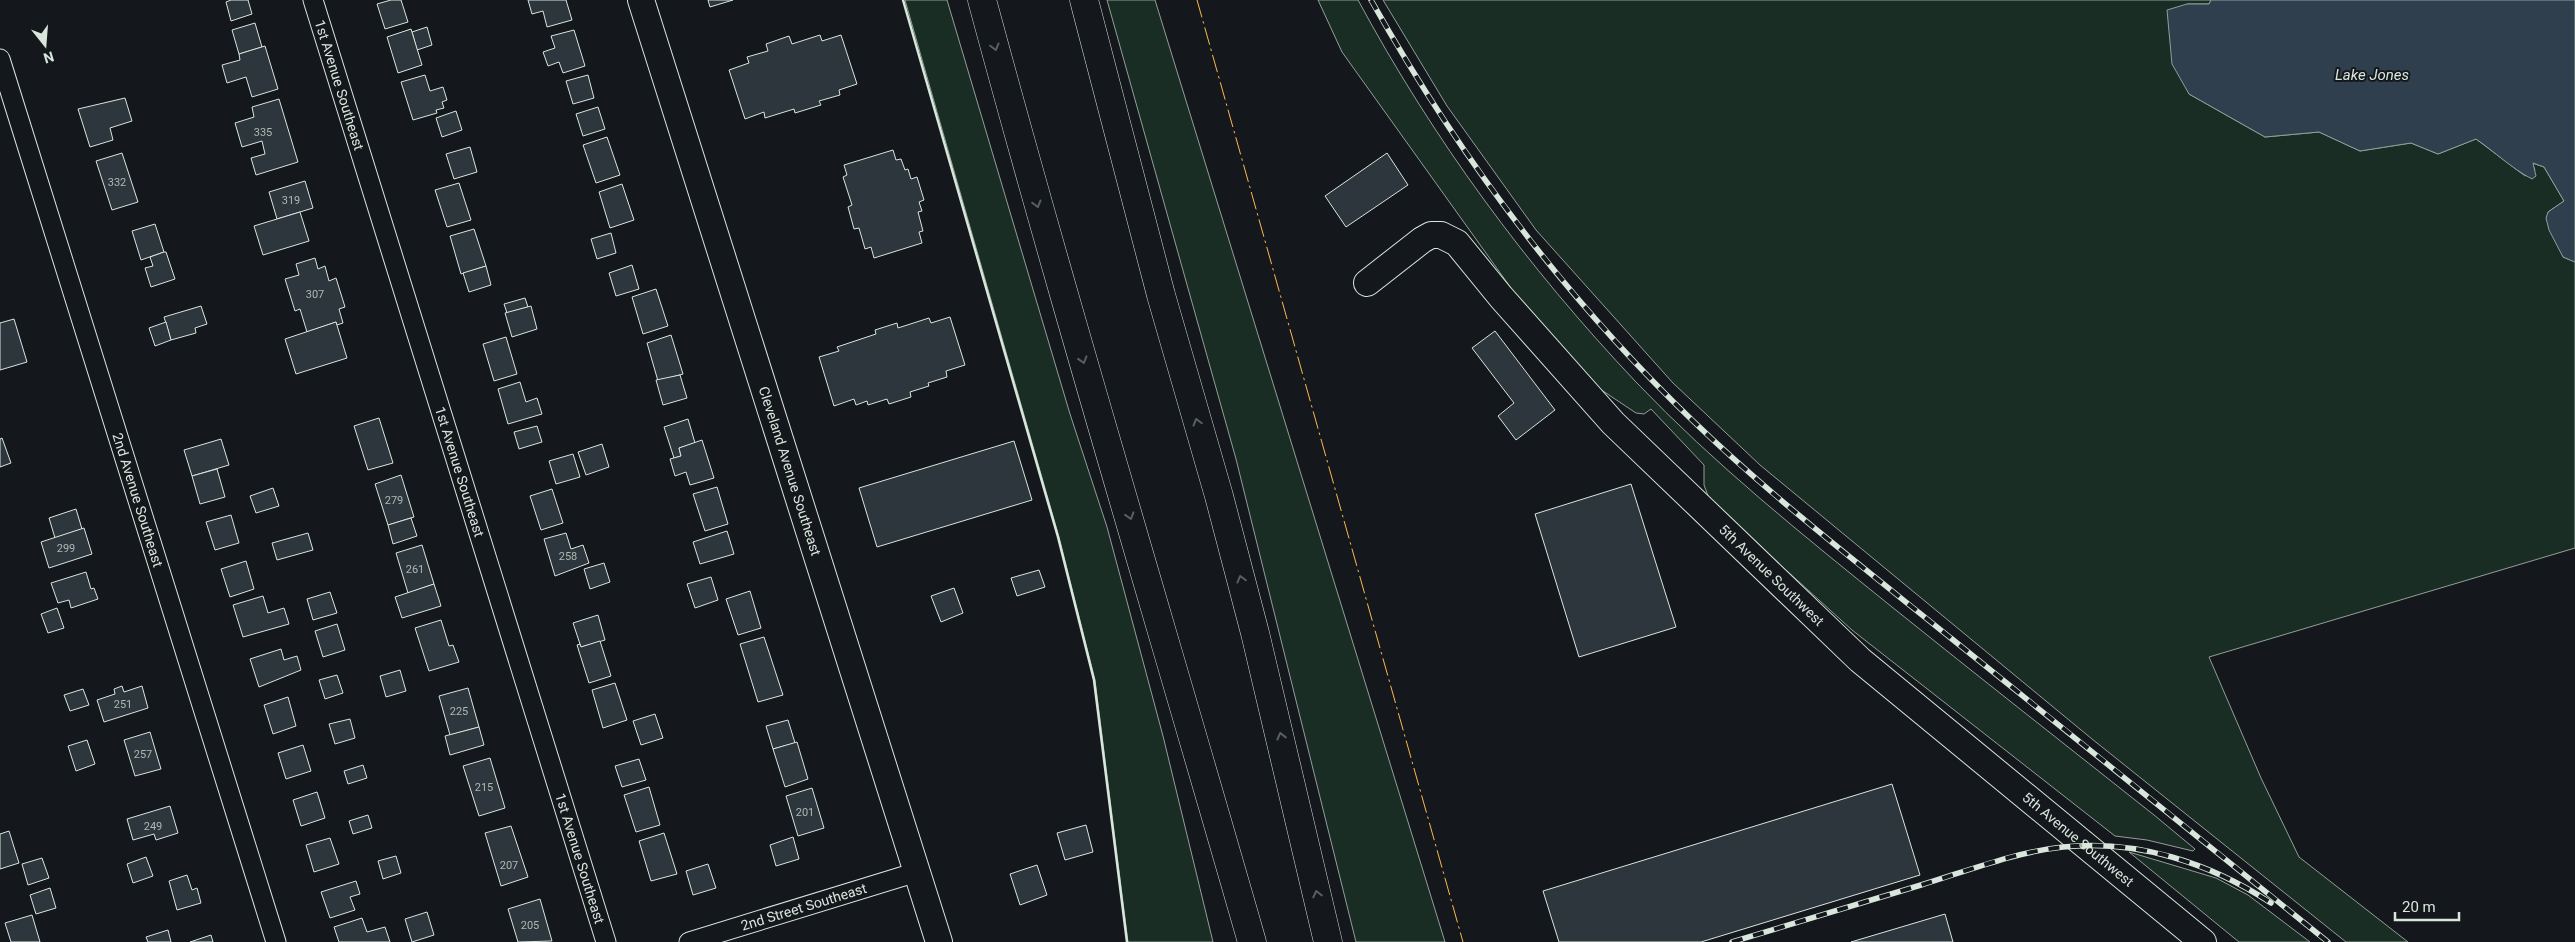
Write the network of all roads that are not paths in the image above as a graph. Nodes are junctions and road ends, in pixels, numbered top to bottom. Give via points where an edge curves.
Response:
1 (313, 0) edge
2 (641, 0) edge
3 (982, 0) edge
4 (1084, 0) edge
5 (0, 59) edge
6 (1367, 283) dead end
7 (918, 872) junction
8 (276, 942) edge
9 (606, 942) edge
10 (689, 942) edge
11 (939, 942) edge
12 (1252, 942) edge
13 (1328, 942) edge
14 (2203, 942) edge

1 - 9 street, 1st Avenue Southeast
2 - 7 street, Cleveland Avenue Southeast
3 -> 12 highway via 1046,236 1140,549
13 -> 4 highway via 1257,642 1219,496 1160,295
5 - 8 street, 2nd Avenue Southeast
6 - 14 street, 5th Avenue Southwest via 1422,240 1441,235 1457,243 1613,423 1860,660
7 - 10 street, 2nd Street Southeast
7 - 11 street, Cleveland Avenue Southeast

